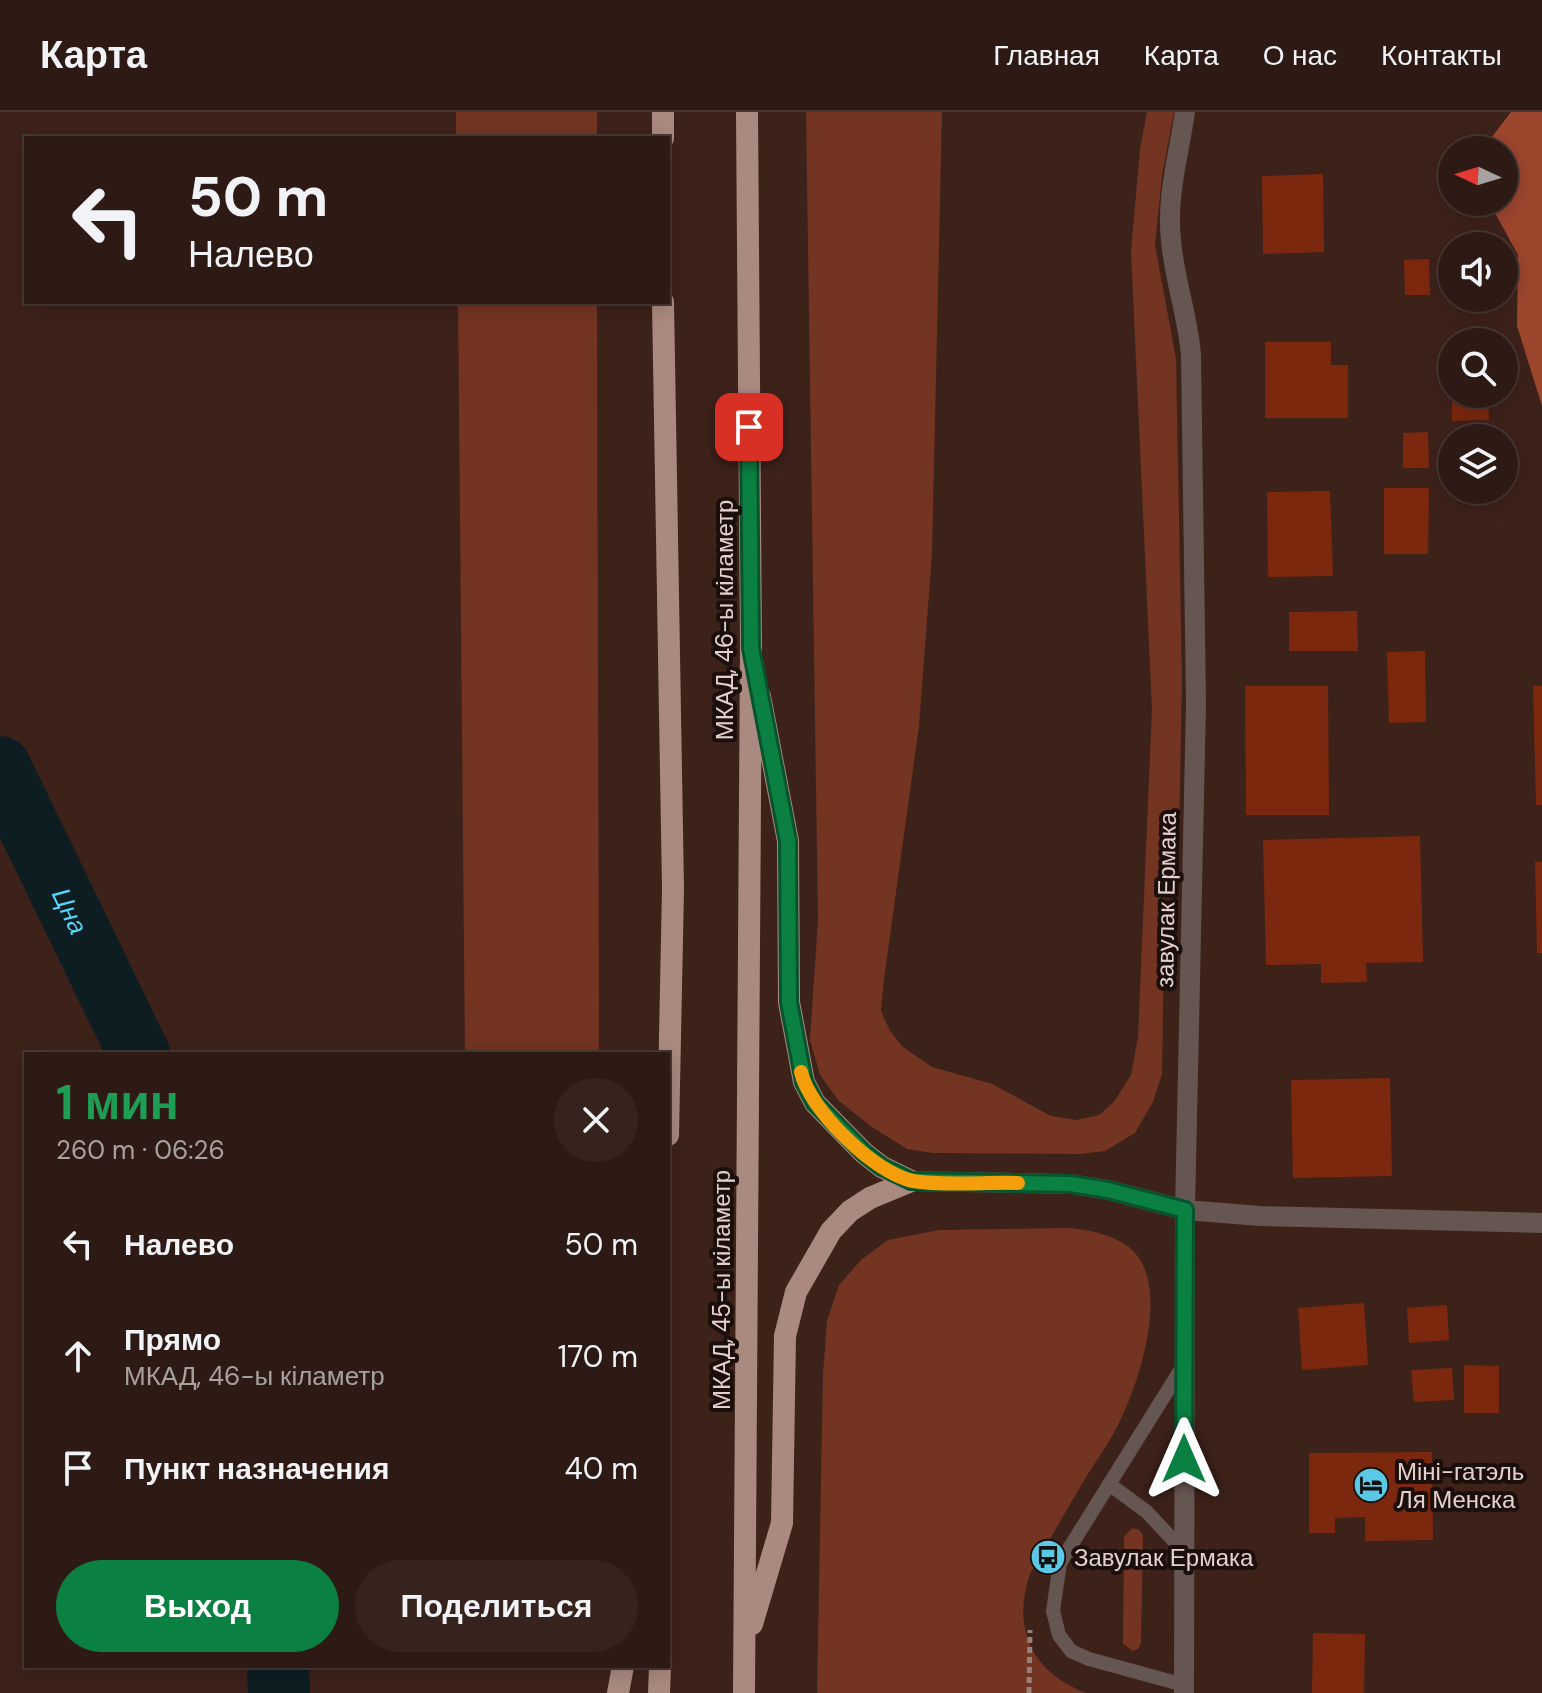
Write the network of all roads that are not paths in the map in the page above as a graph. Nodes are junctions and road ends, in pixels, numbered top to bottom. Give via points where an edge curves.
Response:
1 (663, 112) edge
2 (747, 112) edge
3 (1185, 112) edge
4 (663, 136) edge
5 (663, 304) edge
6 (751, 648) junction
7 (749, 888) joint
8 (670, 1052) edge
9 (911, 1181) junction
10 (1185, 1210) junction
11 (1542, 1223) edge
12 (1184, 1365) junction
13 (1109, 1484) junction
14 (1185, 1553) junction
15 (745, 1648) junction
16 (623, 1668) edge
17 (660, 1668) edge
18 (1184, 1689) edge
19 (618, 1693) edge
20 (659, 1693) edge
21 (744, 1693) edge

1 - 4 highway
2 - 6 highway, МКАД, 46-ы кіламетр
3 - 10 street, завулак Ермака via 1170,205 1174,271 1188,325 1196,704
5 - 8 highway via 673,889
6 - 7 highway, МКАД, 46-ы кіламетр
6 - 9 highway via 788,841 789,1002 804,1082 815,1103 855,1145
7 - 15 highway, МКАД, 45-ы кіламетр
9 - 10 street via 1071,1184
9 - 15 highway via 850,1211 831,1231 796,1292 785,1336 782,1523
10 - 11 street
10 - 12 street, завулак Ермака
12 - 13 lane
12 - 14 street, завулак Ермака
13 - 14 lane via 1147,1512
13 - 18 lane via 1060,1563 1053,1611 1059,1635 1071,1651 1089,1659
14 - 18 street, завулак Ермака
15 - 21 highway, МКАД, 45-ы кіламетр
16 - 19 highway
17 - 20 highway

